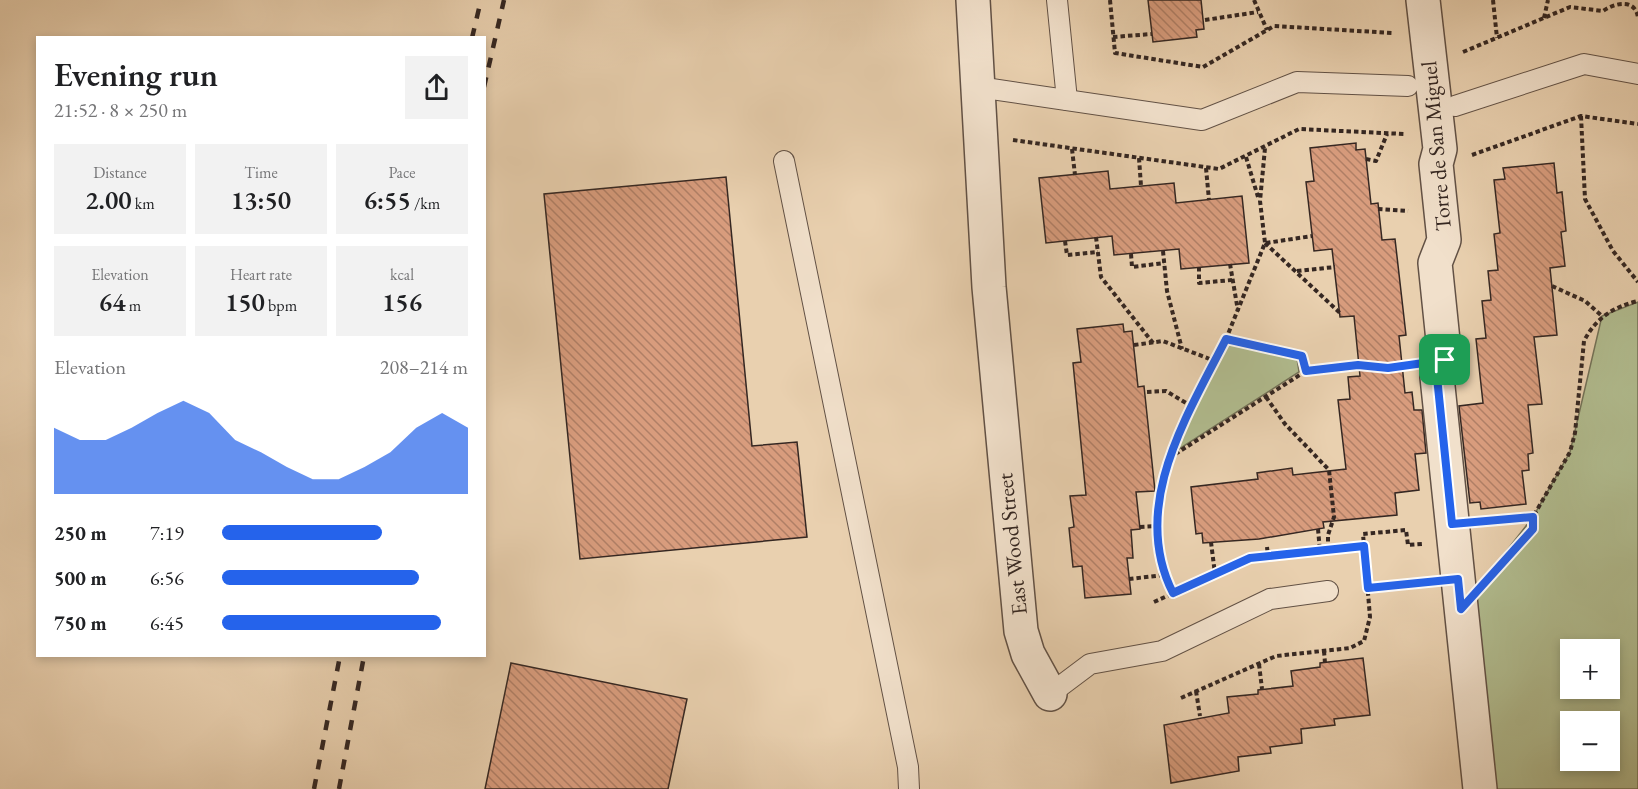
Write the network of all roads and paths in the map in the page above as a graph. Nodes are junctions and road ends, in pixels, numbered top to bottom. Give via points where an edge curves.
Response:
1 (974, 0) edge
2 (1057, 0) edge
3 (1110, 0) edge
4 (1254, 0) edge
5 (1423, 0) edge
6 (1493, 0) edge
7 (1548, 0) edge
8 (1607, 0) edge
9 (1607, 8) junction
10 (1258, 12) junction
11 (1544, 18) junction
12 (1638, 18) edge
13 (1205, 20) dead end
14 (1267, 30) junction
15 (1152, 34) dead end
16 (1113, 37) junction
17 (1497, 38) junction
18 (1422, 62) junction
19 (1638, 74) edge
20 (978, 87) junction
21 (1067, 100) junction
22 (1455, 106) dead end
23 (1581, 116) junction
24 (1638, 124) edge
25 (1387, 134) dead end
26 (1265, 148) dead end
27 (1072, 149) dead end
28 (1246, 157) dead end
29 (1139, 158) dead end
30 (1366, 159) dead end
31 (784, 161) dead end
32 (1436, 164) junction
33 (1205, 167) dead end
34 (1075, 175) dead end
35 (1141, 186) dead end
36 (1209, 200) dead end
37 (1260, 201) junction
38 (1312, 236) dead end
39 (1096, 237) dead end
40 (1065, 241) dead end
41 (1265, 243) junction
42 (1162, 251) dead end
43 (1098, 252) junction
44 (1131, 254) dead end
45 (1164, 263) junction
46 (1230, 264) dead end
47 (1199, 267) dead end
48 (1335, 267) dead end
49 (1296, 272) junction
50 (1232, 280) junction
51 (1638, 282) edge
52 (1552, 286) dead end
53 (1638, 300) edge
54 (1238, 311) junction
55 (1340, 313) dead end
56 (1602, 316) junction
57 (1226, 339) junction
58 (1153, 343) junction
59 (1134, 345) dead end
60 (1182, 349) junction
61 (1445, 360) junction
62 (1215, 361) junction
63 (1306, 371) junction
64 (1147, 392) dead end
65 (1266, 397) junction
66 (1191, 406) junction
67 (1168, 458) junction
68 (1533, 517) junction
69 (1159, 526) junction
70 (1140, 527) dead end
71 (1318, 529) dead end
72 (1453, 532) junction
73 (1211, 542) dead end
74 (1266, 546) dead end
75 (1364, 546) junction
76 (1328, 550) junction
77 (1320, 551) junction
78 (1268, 556) junction
79 (1215, 574) junction
80 (1164, 575) junction
81 (1129, 579) dead end
82 (1368, 588) junction
83 (1328, 591) dead end
84 (1173, 593) junction
85 (1460, 594) junction
86 (1154, 602) dead end
87 (1324, 651) junction
88 (1325, 663) dead end
89 (1259, 664) junction
90 (1262, 689) dead end
91 (1196, 691) junction
92 (1050, 694) joint
93 (1181, 698) dead end
94 (1200, 716) dead end
95 (909, 789) edge
96 (1480, 789) edge

1 - 20 street, East Wood Street
2 - 21 lane
3 - 16 path
4 - 10 path
5 - 18 street, Torre de San Miguel
6 - 17 path
7 - 11 path
8 - 9 path
9 - 11 path via 1603,11 1570,7
9 - 12 path via 1624,0 1631,2 1637,8
10 - 13 path
10 - 14 path
11 - 17 path
14 - 16 path via 1203,67 1115,52
14 - 18 path via 1274,26
15 - 16 path
17 - 18 path
18 - 21 lane via 1297,82 1202,120
18 - 32 street, Torre de San Miguel via 1440,149
19 - 22 lane via 1584,63
20 - 21 lane
20 - 92 street, East Wood Street via 988,287 1021,631 1028,654
23 - 24 path
23 - 32 path via 1449,164
23 - 51 path via 1585,199 1613,251
25 - 30 path via 1376,161
26 - 37 path
27 - 34 path
28 - 37 path
29 - 35 path
31 - 95 lane via 908,766
32 - 61 street, Torre de San Miguel via 1444,240 1435,263
33 - 36 path
37 - 41 path
38 - 41 path
39 - 43 path
40 - 43 path via 1067,255
41 - 49 path
41 - 54 path
42 - 45 path
43 - 58 path via 1101,277
44 - 45 path via 1132,267
45 - 60 path
46 - 50 path
47 - 50 path via 1199,283
48 - 49 path
49 - 55 path
50 - 54 path
52 - 56 path via 1586,301
53 - 56 path
54 - 57 path
56 - 68 path via 1584,341 1570,452
57 - 62 path
57 - 63 path via 1302,356
58 - 59 path
58 - 60 path via 1163,341
60 - 62 path
61 - 63 path via 1388,368 1358,365
61 - 72 street, Torre de San Miguel via 1437,377
62 - 66 path
63 - 65 path
64 - 66 path via 1166,391
65 - 67 path
65 - 76 path via 1285,424 1329,470 1334,517
66 - 67 path
67 - 69 path via 1159,502
68 - 72 path
68 - 85 path via 1533,529
69 - 70 path
69 - 80 path
71 - 77 path
72 - 75 path via 1408,545 1406,530 1363,534
72 - 85 street, Torre de San Miguel
73 - 79 path
74 - 78 path
75 - 76 path
75 - 82 path
76 - 77 path
77 - 78 path
78 - 79 path via 1250,558
79 - 84 path
80 - 81 path
80 - 84 path
82 - 85 path
82 - 87 path via 1370,617 1364,641 1350,648
83 - 92 lane, East Wood Street via 1270,599 1162,651 1090,664
84 - 86 path
85 - 96 street, Torre de San Miguel
87 - 88 path
87 - 89 path via 1276,656
89 - 90 path
89 - 91 path
91 - 93 path
91 - 94 path

